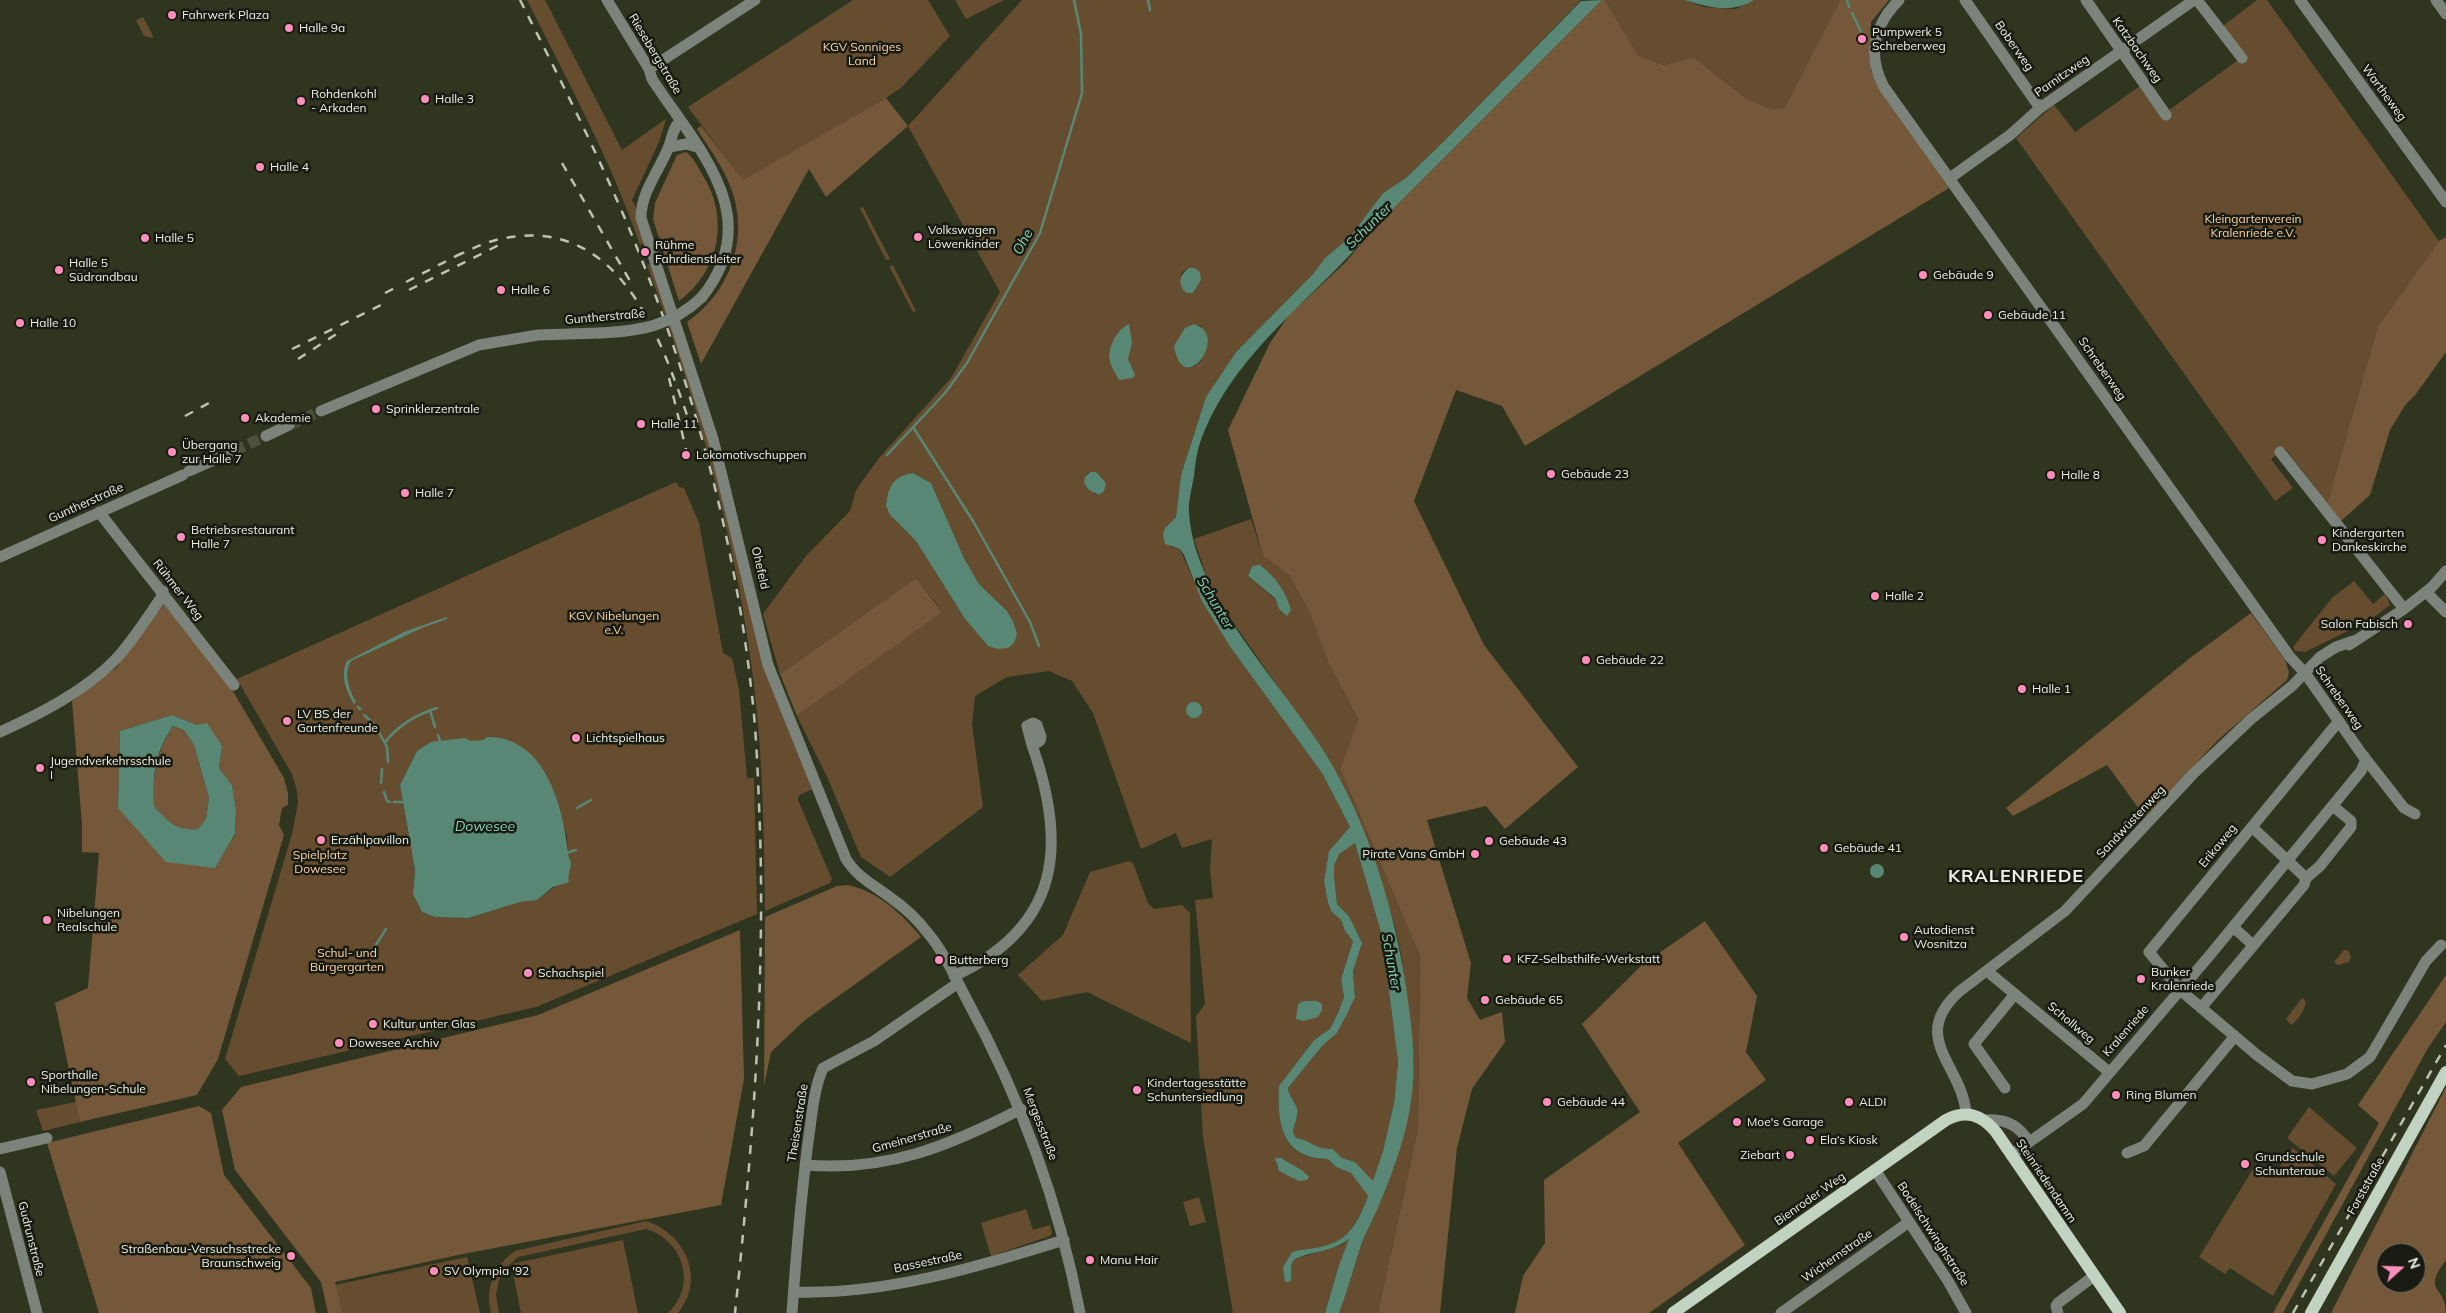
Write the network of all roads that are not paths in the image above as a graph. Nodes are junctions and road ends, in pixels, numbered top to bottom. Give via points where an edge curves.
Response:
1 (607, 0) edge
2 (755, 0) edge
3 (1899, 0) edge
4 (1965, 0) edge
5 (2086, 0) edge
6 (2196, 0) edge
7 (2300, 0) edge
8 (2436, 0) edge
9 (2446, 14) edge
10 (2121, 52) junction
11 (2242, 58) dead end
12 (649, 69) junction
13 (2040, 108) junction
14 (2166, 115) dead end
15 (680, 122) junction
16 (687, 133) junction
17 (669, 147) junction
18 (697, 147) junction
19 (1950, 178) junction
20 (2446, 202) edge
21 (321, 411) tunnel mouth
22 (288, 425) tunnel mouth
23 (266, 436) tunnel mouth
24 (234, 451) tunnel mouth
25 (2280, 452) dead end
26 (99, 512) junction
27 (0, 557) edge
28 (2446, 571) edge
29 (163, 591) junction
30 (2426, 592) junction
31 (2404, 609) junction
32 (2446, 612) edge
33 (2305, 673) junction
34 (234, 685) dead end
35 (2339, 721) junction
36 (0, 732) edge
37 (2355, 744) junction
38 (1032, 745) dead end
39 (2364, 756) junction
40 (2382, 778) junction
41 (2333, 806) junction
42 (2415, 814) dead end
43 (2252, 827) junction
44 (2288, 860) junction
45 (2306, 878) junction
46 (2233, 927) junction
47 (2252, 944) junction
48 (2440, 945) dead end
49 (944, 957) joint
50 (1987, 971) junction
51 (956, 979) junction
52 (2180, 990) junction
53 (2015, 994) junction
54 (2201, 1008) junction
55 (2234, 1036) junction
56 (2109, 1072) junction
57 (2446, 1072) edge
58 (2005, 1088) dead end
59 (1020, 1109) junction
60 (1966, 1113) junction
61 (1984, 1120) junction
62 (47, 1138) dead end
63 (2029, 1142) junction
64 (0, 1149) edge
65 (2127, 1153) dead end
66 (2011, 1155) junction
67 (805, 1165) junction
68 (1876, 1170) junction
69 (0, 1172) edge
70 (1909, 1222) junction
71 (1064, 1240) junction
72 (2094, 1276) junction
73 (794, 1292) junction
74 (37, 1313) edge
75 (792, 1313) edge
76 (1080, 1313) edge
77 (1673, 1313) edge
78 (1781, 1313) edge
79 (1966, 1313) edge
80 (2058, 1313) edge
81 (2120, 1313) edge
82 (2311, 1313) edge

1 - 12 street, Riesebergstraße
2 - 12 street
3 - 19 street, Schreberweg via 1883,20 1876,38 1876,70 1884,87
4 - 13 street, Boberweg
5 - 10 street, Katzbachweg
6 - 10 street, Parnitzweg
6 - 11 street
7 - 20 street, Wartheweg
8 - 9 street
10 - 13 street, Parnitzweg
10 - 14 street, Katzbachweg
12 - 15 street, Riesebergstraße
13 - 19 street, Parnitzweg via 2010,135
15 - 16 street, Guntherstraße
15 - 17 street, Ohefeld
16 - 17 street, Ohefeld
16 - 18 street, Guntherstraße
17 - 18 street via 682,144
17 - 49 street, Ohefeld via 641,209 643,227 713,439 768,664 851,867 916,920
18 - 21 street, Guntherstraße, bridge via 725,197 729,238 713,283 702,298 679,316 661,325 638,330 538,335 479,345
19 - 33 street, Schreberweg via 2290,657
22 - 23 street
24 - 26 street, Guntherstraße
25 - 31 street
26 - 27 street, Guntherstraße
26 - 29 street, Rühmer Weg
28 - 30 street, Sandwüstenweg
29 - 34 street, Rühmer Weg
29 - 36 street via 126,646 106,668 59,700
30 - 31 street, Sandwüstenweg
30 - 32 street
31 - 33 street, Sandwüstenweg
33 - 35 street, Schreberweg
33 - 50 street, Sandwüstenweg via 2193,774 2081,896
35 - 37 street, Schreberweg
35 - 43 street, Erikaweg
37 - 39 street, Schreberweg
37 - 40 street, Schreberweg via 2369,753
38 - 51 street via 1048,792 1051,817 1050,861 1044,890 1032,914 1014,934
39 - 40 street, Schreberweg
39 - 41 street, Kralenriede via 2361,771
40 - 42 street, Schreberweg via 2404,808
41 - 44 street, Kralenriede
41 - 45 street via 2351,821 2352,827
43 - 44 street
43 - 52 street, Erikaweg via 2150,952
44 - 45 street
44 - 46 street, Kralenriede
45 - 47 street via 2304,885
46 - 47 street
46 - 52 street, Kralenriede
47 - 54 street
48 - 55 street via 2426,960 2370,1057 2347,1074 2312,1084 2292,1081
49 - 51 street, Mergesstraße
50 - 53 street, Schollweg
50 - 60 street, Sandwüstenweg via 1950,1001 1938,1027 1938,1043 1960,1090
51 - 59 street, Mergesstraße via 996,1054
51 - 67 street, Theisenstraße via 874,1041 825,1065 816,1089
52 - 54 street
52 - 56 street, Kralenriede
53 - 56 street, Schollweg
53 - 58 street via 1974,1044
54 - 55 street
55 - 65 street via 2144,1146
56 - 63 street, Kralenriede via 2082,1104
57 - 82 main road, Forststraße
59 - 67 street, Gmeinerstraße via 963,1138 905,1157 852,1167
59 - 71 street, Mergesstraße
60 - 61 main road
60 - 68 main road, Bienroder Weg via 1946,1120
61 - 63 street via 2002,1120 2018,1128
61 - 66 main road, Steinriedendamm
62 - 64 street
63 - 66 street, Kralenriede
66 - 72 main road, Steinriedendamm
67 - 73 street, Theisenstraße
68 - 70 street, Bodelschwinghstraße
68 - 77 main road, Bienroder Weg
69 - 74 street, Gudrunstraße
70 - 78 street, Wichernstraße
70 - 79 street, Bodelschwinghstraße
71 - 73 street, Bassestraße via 990,1263 920,1278 848,1290
71 - 76 street, Mergesstraße
72 - 80 street via 2058,1303
72 - 81 main road, Steinriedendamm
73 - 75 street, Theisenstraße

